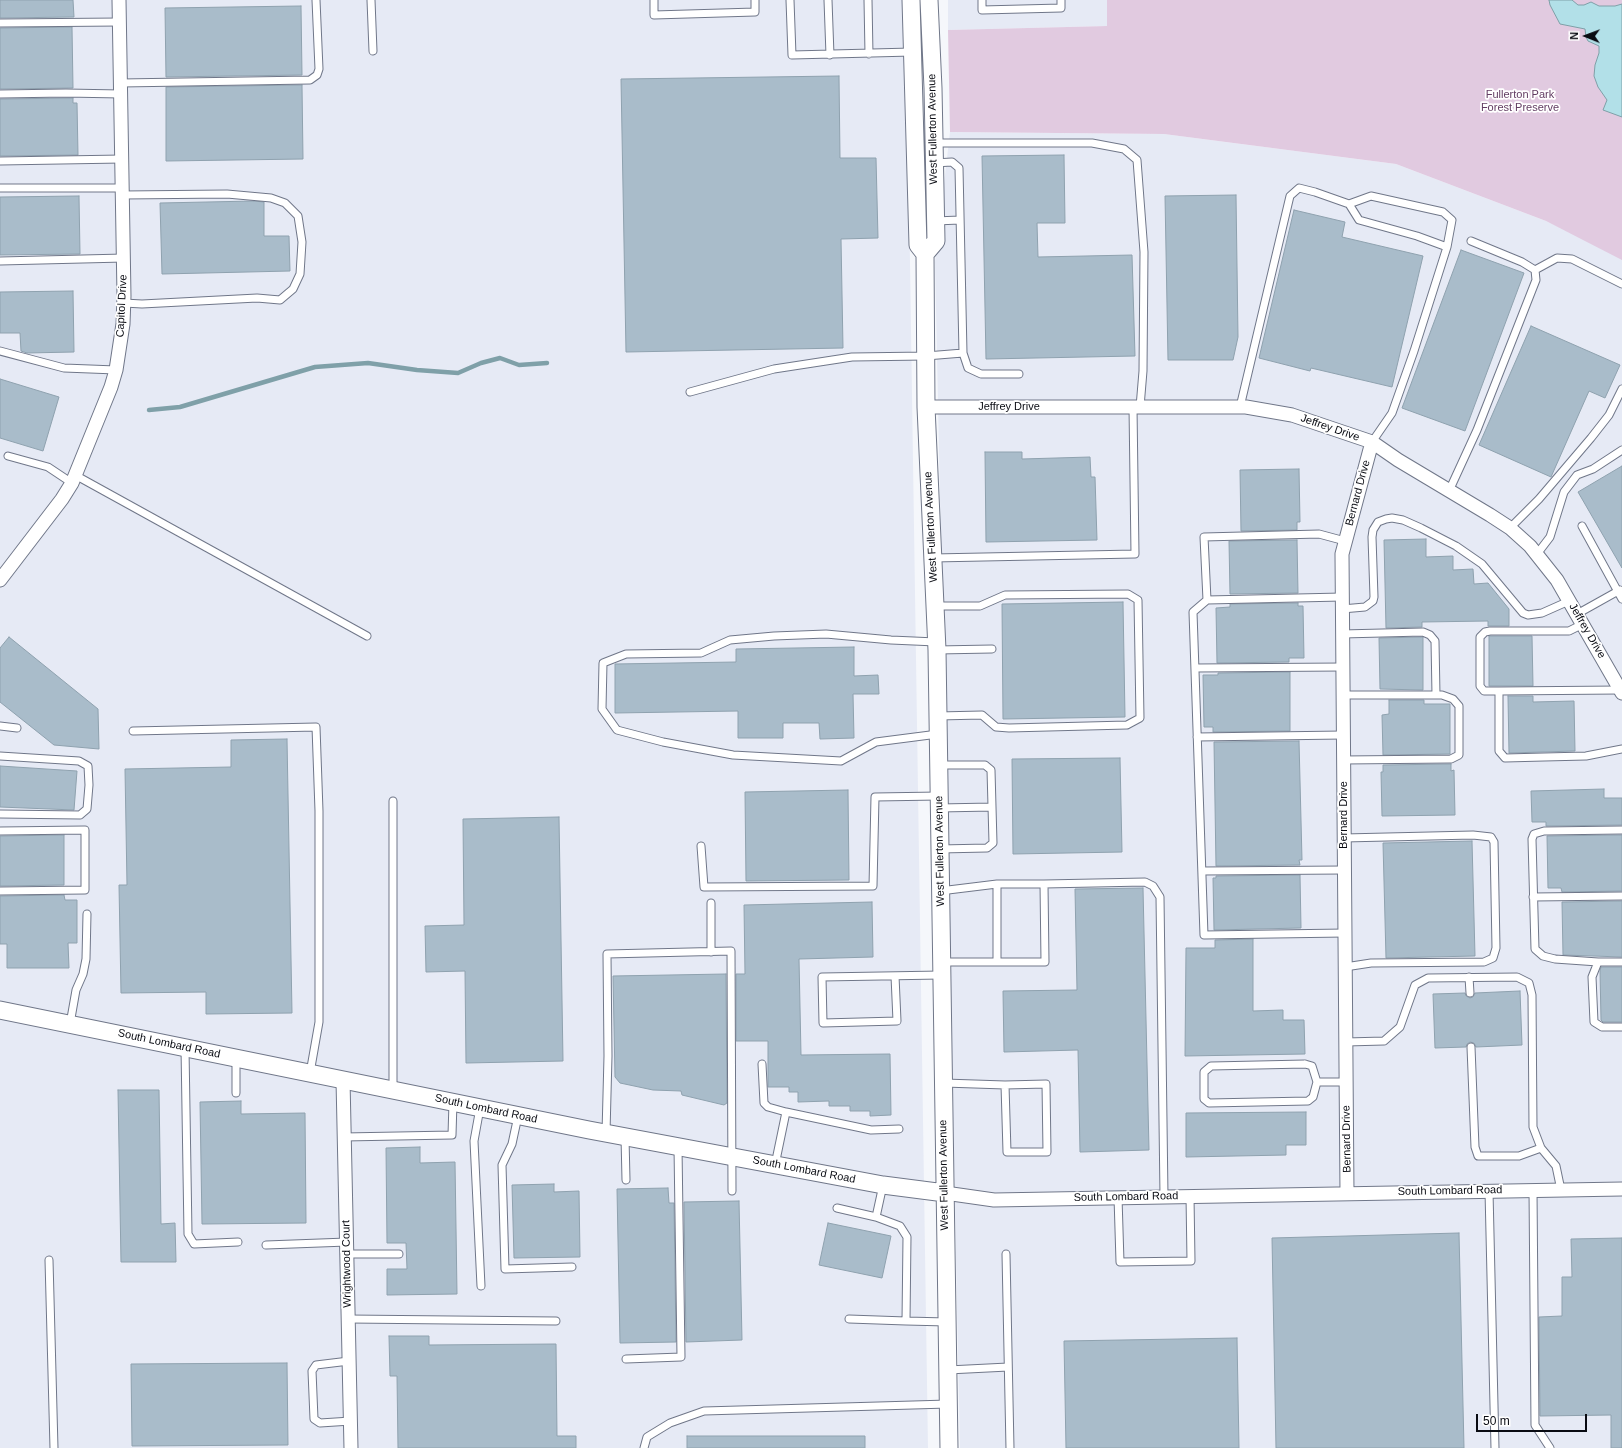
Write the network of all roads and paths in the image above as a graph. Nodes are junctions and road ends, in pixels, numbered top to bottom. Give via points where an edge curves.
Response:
1 (119, 0) edge
2 (316, 0) edge
3 (371, 0) edge
4 (654, 0) edge
5 (755, 0) edge
6 (790, 0) edge
7 (828, 0) edge
8 (868, 0) edge
9 (911, 0) edge
10 (929, 0) edge
11 (982, 0) edge
12 (1061, 0) edge
13 (0, 22) edge
14 (120, 22) junction
15 (373, 51) dead end
16 (912, 52) junction
17 (830, 54) junction
18 (869, 54) junction
19 (121, 89) junction
20 (0, 94) edge
21 (934, 143) junction
22 (122, 159) junction
23 (0, 161) edge
24 (934, 163) junction
25 (0, 188) edge
26 (123, 191) junction
27 (1349, 204) junction
28 (960, 220) junction
29 (935, 221) junction
30 (1471, 241) dead end
31 (1447, 247) junction
32 (925, 254) junction
33 (124, 258) junction
34 (0, 261) edge
35 (1535, 270) junction
36 (1622, 284) edge
37 (124, 303) junction
38 (0, 351) edge
39 (963, 353) junction
40 (926, 356) junction
41 (116, 370) junction
42 (1019, 374) dead end
43 (1622, 390) edge
44 (690, 392) dead end
45 (926, 407) junction
46 (1137, 407) junction
47 (1240, 407) junction
48 (1372, 442) junction
49 (1622, 450) edge
50 (8, 456) dead end
51 (74, 479) junction
52 (1449, 491) junction
53 (1582, 526) dead end
54 (1510, 528) junction
55 (1345, 541) junction
56 (1537, 554) junction
57 (933, 558) junction
58 (0, 580) edge
59 (1620, 590) edge
60 (1622, 599) edge
61 (1207, 600) junction
62 (1569, 601) junction
63 (1342, 603) junction
64 (935, 606) junction
65 (1580, 619) junction
66 (1342, 634) junction
67 (367, 636) dead end
68 (937, 646) junction
69 (992, 649) dead end
70 (1343, 667) junction
71 (1195, 668) junction
72 (1499, 691) junction
73 (1621, 691) edge
74 (1343, 695) junction
75 (1436, 695) junction
76 (938, 716) junction
77 (0, 726) edge
78 (17, 728) dead end
79 (133, 731) dead end
80 (938, 734) junction
81 (1343, 735) junction
82 (1197, 737) junction
83 (1622, 749) edge
84 (0, 756) edge
85 (1344, 760) junction
86 (939, 765) junction
87 (393, 801) dead end
88 (939, 802) junction
89 (992, 807) junction
90 (0, 814) edge
91 (1622, 830) edge
92 (0, 831) edge
93 (1344, 838) junction
94 (701, 846) dead end
95 (940, 848) junction
96 (1344, 870) junction
97 (1202, 871) junction
98 (998, 884) junction
99 (1044, 884) junction
100 (0, 891) edge
101 (940, 891) junction
102 (1622, 896) edge
103 (1533, 897) junction
104 (711, 903) dead end
105 (87, 914) dead end
106 (1345, 933) junction
107 (711, 952) junction
108 (997, 962) junction
109 (1598, 962) junction
110 (1622, 962) edge
111 (1345, 967) junction
112 (941, 969) junction
113 (895, 976) junction
114 (1469, 977) junction
115 (1470, 993) dead end
116 (0, 1010) edge
117 (70, 1024) junction
118 (1622, 1027) edge
119 (1346, 1042) junction
120 (1471, 1047) dead end
121 (185, 1048) junction
122 (236, 1058) junction
123 (762, 1064) dead end
124 (310, 1073) junction
125 (343, 1080) junction
126 (1317, 1082) junction
127 (1346, 1082) junction
128 (943, 1083) junction
129 (1005, 1085) junction
130 (393, 1090) junction
131 (236, 1093) dead end
132 (453, 1102) junction
133 (480, 1108) junction
134 (786, 1112) junction
135 (518, 1116) junction
136 (899, 1129) dead end
137 (606, 1133) junction
138 (625, 1137) junction
139 (344, 1138) junction
140 (678, 1147) junction
141 (1541, 1148) junction
142 (732, 1157) junction
143 (775, 1165) junction
144 (626, 1180) dead end
145 (883, 1185) junction
146 (1622, 1189) edge
147 (1533, 1190) junction
148 (1561, 1190) junction
149 (732, 1191) dead end
150 (1488, 1191) junction
151 (1347, 1192) junction
152 (944, 1193) junction
153 (1164, 1196) junction
154 (1190, 1196) junction
155 (1118, 1197) junction
156 (837, 1208) dead end
157 (876, 1217) junction
158 (238, 1242) dead end
159 (266, 1245) dead end
160 (347, 1248) junction
161 (399, 1254) dead end
162 (1006, 1254) dead end
163 (49, 1260) dead end
164 (572, 1267) dead end
165 (481, 1286) dead end
166 (348, 1319) junction
167 (849, 1319) dead end
168 (556, 1321) dead end
169 (906, 1321) junction
170 (947, 1322) junction
171 (626, 1359) dead end
172 (349, 1361) junction
173 (1008, 1367) junction
174 (948, 1370) junction
175 (948, 1404) junction
176 (351, 1421) junction
177 (54, 1448) edge
178 (351, 1448) edge
179 (644, 1448) edge
180 (949, 1448) edge
181 (1010, 1448) edge
182 (1495, 1448) edge
183 (1550, 1448) edge

1 - 14 street, Capitol Drive
2 - 19 lane via 319,69 317,75 310,80
3 - 15 lane
4 - 5 lane via 654,15 755,12
6 - 17 lane via 792,55
7 - 17 lane
8 - 18 lane
9 - 16 street, West Fullerton Avenue
10 - 21 street, West Fullerton Avenue
11 - 12 lane via 982,10 1061,8
13 - 14 lane
14 - 19 street, Capitol Drive
16 - 18 lane
16 - 32 street, West Fullerton Avenue via 918,245
17 - 18 lane
19 - 20 lane
19 - 22 street, Capitol Drive
21 - 24 street, West Fullerton Avenue
21 - 46 lane via 1092,143 1124,149 1137,160 1144,252 1143,371
22 - 23 lane
22 - 26 street, Capitol Drive
24 - 28 lane via 952,162 959,168
24 - 29 street, West Fullerton Avenue
25 - 26 lane
26 - 33 street, Capitol Drive
26 - 37 lane via 271,198 286,203 298,216 302,242 300,274 293,289 280,300 257,298
27 - 31 lane via 1359,220
27 - 31 lane via 1371,196 1443,212 1452,220
27 - 47 lane via 1299,188 1290,196
28 - 29 lane
28 - 39 lane
29 - 32 street, West Fullerton Avenue via 936,241
30 - 35 lane
31 - 48 lane via 1392,413
32 - 40 street, West Fullerton Avenue
33 - 34 lane
33 - 37 street, Capitol Drive
35 - 36 lane via 1557,258 1572,260
35 - 52 lane via 1536,280 1525,309 1477,430
37 - 41 street, Capitol Drive
38 - 41 lane via 64,368
39 - 40 lane
39 - 42 lane via 968,368 981,374
40 - 44 lane via 852,357 799,364
40 - 45 street, West Fullerton Avenue
41 - 51 street, Capitol Drive via 112,387
43 - 54 lane via 1591,438 1539,499
45 - 46 street, Jeffrey Drive
45 - 57 street, West Fullerton Avenue
46 - 47 street, Jeffrey Drive
46 - 57 lane via 1135,554
47 - 48 street, Jeffrey Drive via 1292,415
48 - 52 street, Jeffrey Drive
48 - 55 street, Bernard Drive
49 - 56 lane via 1593,469 1577,475 1564,492 1550,537
50 - 51 lane via 48,467
51 - 58 street, Capitol Drive via 62,499
51 - 67 lane
52 - 54 street, Jeffrey Drive
53 - 59 lane
54 - 56 street, Jeffrey Drive
55 - 61 lane via 1319,534 1204,537
55 - 63 street, Bernard Drive via 1342,554
56 - 62 street, Jeffrey Drive
57 - 64 street, West Fullerton Avenue
59 - 60 lane
59 - 65 lane
61 - 63 lane
61 - 71 lane via 1193,612
62 - 63 lane via 1542,613 1528,615 1521,611 1512,597 1482,564 1456,546 1403,520 1386,519 1378,522 1373,530 1373,601 1365,607
62 - 65 street, Jeffrey Drive
63 - 66 street, Bernard Drive
64 - 68 street, West Fullerton Avenue
64 - 76 lane via 980,606 1005,595 1128,594 1138,600 1140,718 1127,725 1009,728 996,727 982,716
65 - 72 lane via 1569,631 1485,632 1480,636 1480,686 1484,691
65 - 73 street, Jeffrey Drive
66 - 70 street, Bernard Drive
66 - 75 lane via 1423,632 1430,635 1435,641
68 - 69 lane
68 - 76 street, West Fullerton Avenue
68 - 80 lane via 826,634 730,640 701,653 626,654 603,663 602,709 617,730 663,742 733,755 841,761 876,742
70 - 71 lane
70 - 74 street, Bernard Drive
71 - 82 lane
72 - 73 lane
72 - 83 lane via 1499,751 1505,758 1586,756
74 - 75 lane
74 - 81 street, Bernard Drive
75 - 85 lane via 1452,699 1459,706 1459,755 1451,759
76 - 80 street, West Fullerton Avenue
77 - 78 lane
79 - 124 lane via 316,727 320,811 319,1022
80 - 86 street, West Fullerton Avenue
81 - 82 lane
81 - 85 street, Bernard Drive
82 - 97 lane
84 - 90 lane via 79,761 88,766 89,785 87,809 80,815
85 - 93 street, Bernard Drive
86 - 88 street, West Fullerton Avenue
86 - 89 lane via 984,765 991,770
87 - 130 lane
88 - 89 lane
88 - 94 lane via 875,797 874,886 704,887
88 - 95 street, West Fullerton Avenue
89 - 95 lane via 992,843 987,848
91 - 103 lane via 1544,831 1534,834
92 - 100 lane via 85,830 85,890
93 - 96 street, Bernard Drive
93 - 111 lane via 1473,835 1491,837 1494,842 1496,948 1493,958 1484,962 1372,963
95 - 101 street, West Fullerton Avenue
96 - 97 lane
96 - 106 street, Bernard Drive
97 - 106 lane via 1204,935
98 - 99 lane
98 - 101 lane
98 - 108 lane
99 - 108 lane via 1045,962
99 - 153 lane via 1145,882 1153,886 1160,898
101 - 112 street, West Fullerton Avenue
102 - 103 lane
103 - 109 lane via 1535,949 1543,956
104 - 107 lane
105 - 117 lane via 86,959 76,990
106 - 111 street, Bernard Drive
107 - 137 lane via 607,954
107 - 142 lane via 731,952
108 - 112 lane
109 - 110 lane
109 - 118 lane via 1592,977 1594,1022 1602,1027
111 - 119 street, Bernard Drive
112 - 113 lane
112 - 128 street, West Fullerton Avenue
113 - 113 lane via 822,977 823,1023 897,1021
114 - 115 lane
114 - 119 lane via 1428,978 1416,985 1400,1027 1384,1041
114 - 141 lane via 1517,977 1529,983 1532,996 1533,1127
116 - 117 street, South Lombard Road
117 - 121 street, South Lombard Road
119 - 127 street, Bernard Drive
120 - 141 lane via 1474,1147 1478,1156 1519,1156
121 - 122 street, South Lombard Road
121 - 158 lane via 188,1234 194,1244
122 - 124 street, South Lombard Road
122 - 131 lane
123 - 134 lane via 764,1103 768,1107
124 - 125 street, South Lombard Road
125 - 130 street, South Lombard Road
125 - 139 street, Wrightwood Court
126 - 126 lane via 1312,1066 1305,1064 1211,1066 1204,1072 1204,1099 1209,1103 1308,1102 1313,1097
126 - 127 lane
127 - 151 street, Bernard Drive
128 - 129 lane
128 - 152 street, West Fullerton Avenue
129 - 129 lane via 1046,1084 1047,1152 1007,1152
130 - 132 street, South Lombard Road
132 - 133 street, South Lombard Road
132 - 139 lane via 452,1135
133 - 135 street, South Lombard Road
133 - 165 lane via 474,1141
134 - 136 lane via 871,1130
134 - 143 lane
135 - 137 street, South Lombard Road
135 - 164 lane via 512,1144 502,1165 505,1269
137 - 138 street, South Lombard Road
138 - 140 street, South Lombard Road
138 - 144 lane
139 - 160 street, Wrightwood Court
140 - 142 street, South Lombard Road
140 - 171 lane via 681,1357
141 - 148 lane via 1556,1166
142 - 143 street, South Lombard Road
142 - 149 lane
143 - 145 street, South Lombard Road
145 - 152 street, South Lombard Road
145 - 157 lane
146 - 148 street, South Lombard Road
147 - 148 street, South Lombard Road
147 - 150 street, South Lombard Road
147 - 183 lane via 1535,1425
150 - 151 street, South Lombard Road
150 - 182 lane
151 - 154 street, South Lombard Road
152 - 155 street, South Lombard Road via 994,1200
152 - 170 street, West Fullerton Avenue
153 - 154 street, South Lombard Road
153 - 155 street, South Lombard Road
154 - 155 lane via 1191,1261 1120,1262
156 - 157 lane
157 - 169 lane via 900,1226 907,1237
159 - 160 lane
160 - 161 lane
160 - 166 street, Wrightwood Court
162 - 173 lane
163 - 177 lane
166 - 168 lane
166 - 172 street, Wrightwood Court
167 - 169 lane
169 - 170 lane
170 - 174 street, West Fullerton Avenue
172 - 176 street, Wrightwood Court
172 - 176 lane via 316,1365 312,1371 314,1419 320,1422
173 - 174 lane
173 - 181 lane
174 - 175 street, West Fullerton Avenue
175 - 179 lane via 704,1411 664,1426 647,1437
175 - 180 street, West Fullerton Avenue
176 - 178 street, Wrightwood Court

